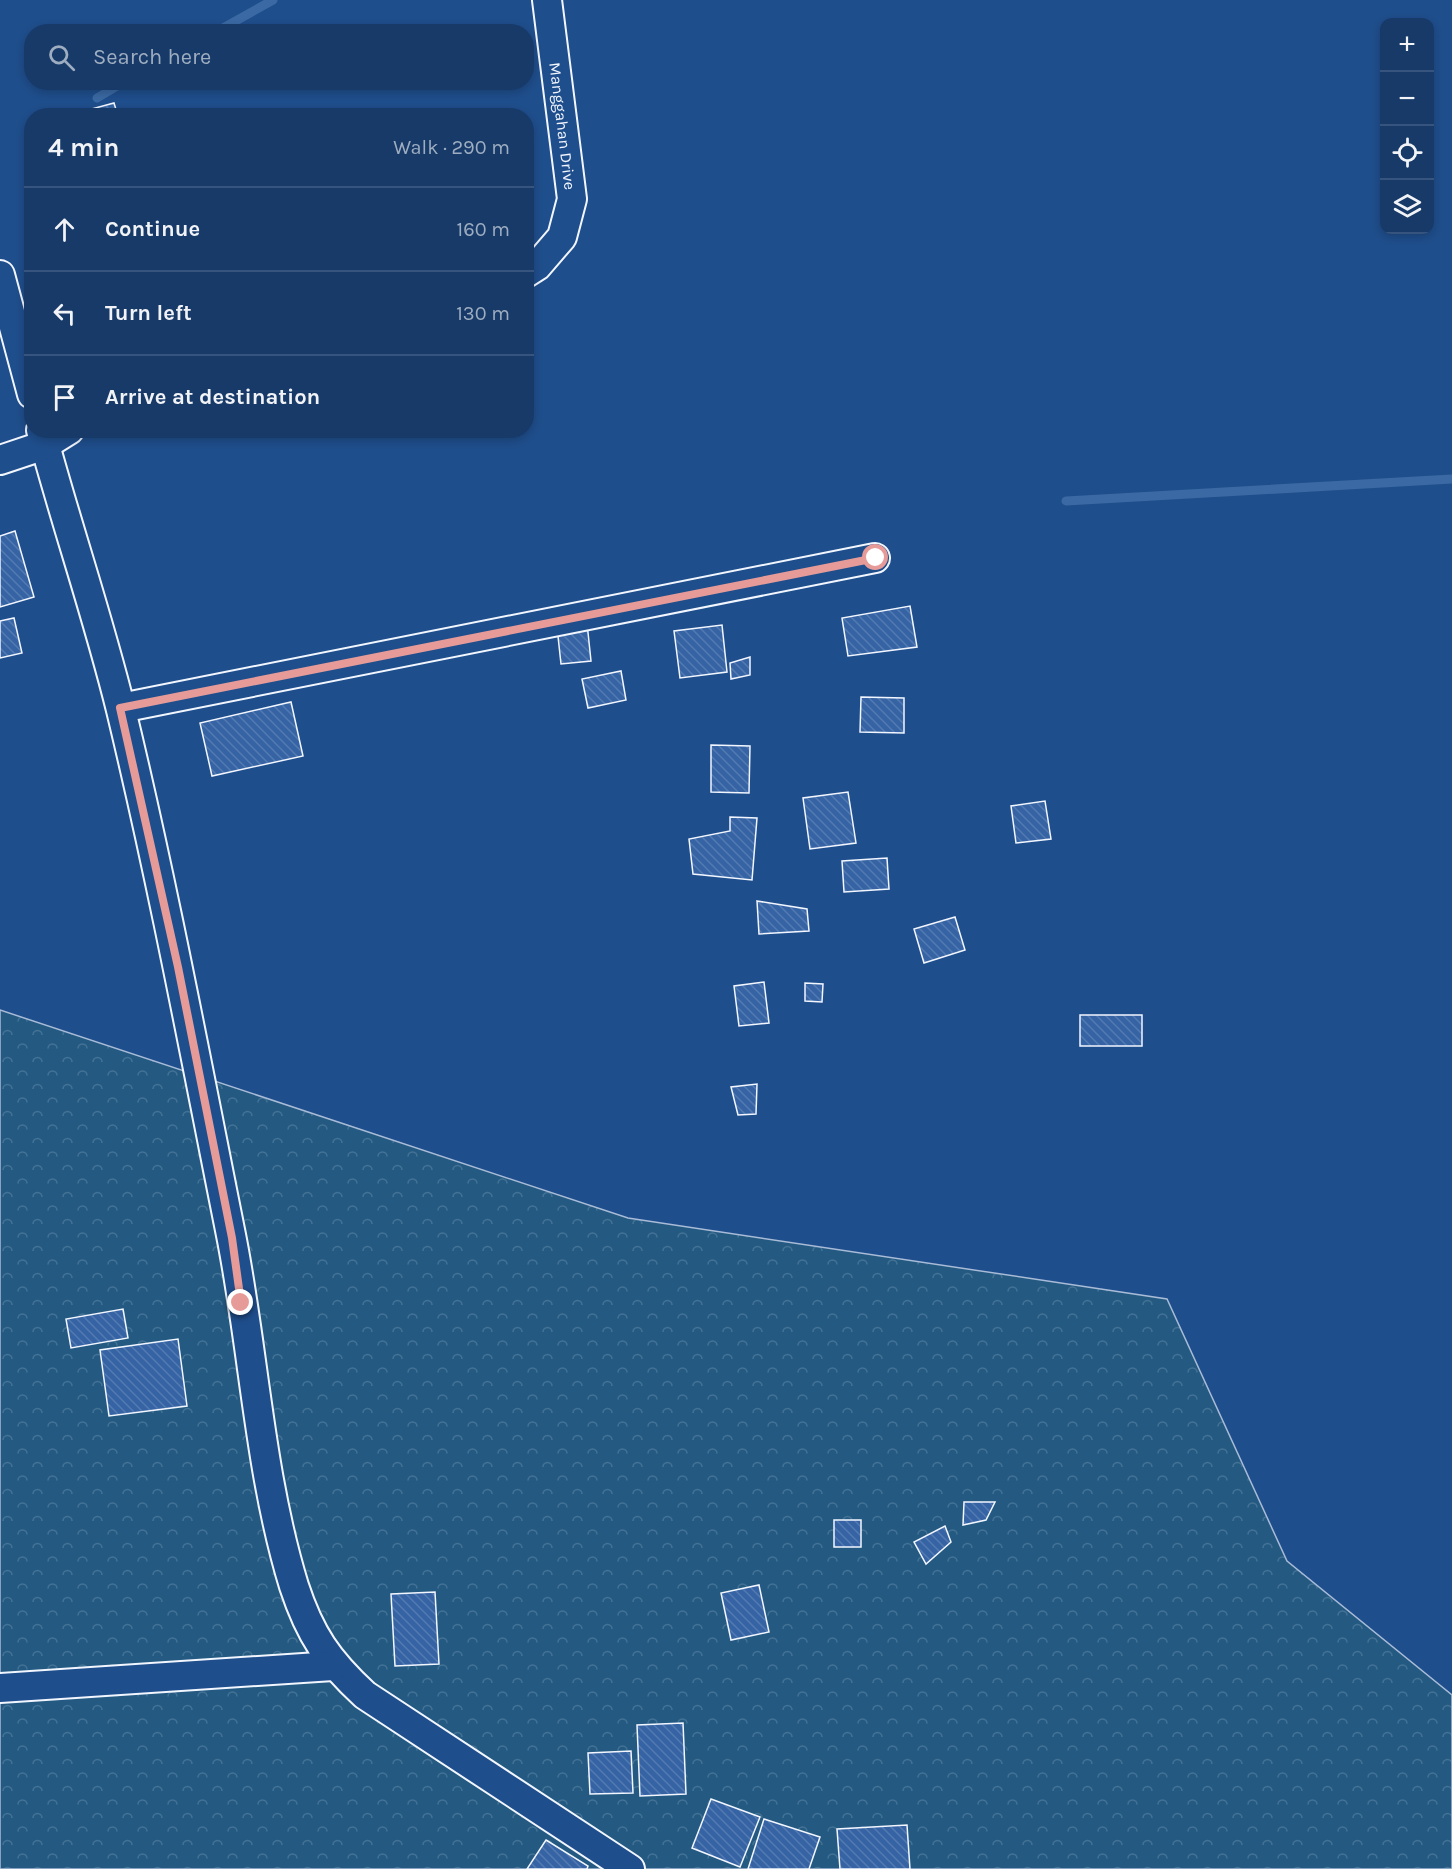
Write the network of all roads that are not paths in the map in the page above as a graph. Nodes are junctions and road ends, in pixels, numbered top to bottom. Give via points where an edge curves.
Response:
1 (546, 0) edge
2 (534, 268) edge
3 (0, 275) edge
4 (24, 364) edge
5 (46, 438) edge
6 (53, 438) edge
7 (0, 460) edge
8 (876, 558) dead end
9 (120, 708) junction
10 (333, 1666) junction
11 (0, 1688) edge
12 (630, 1869) edge

1 - 2 street, Manggahan Drive via 572,199 562,237
3 - 4 street
5 - 7 street
6 - 9 street
8 - 9 street
9 - 10 street via 178,967 232,1238 278,1516 295,1587 315,1636
10 - 11 street
10 - 12 street via 365,1695

